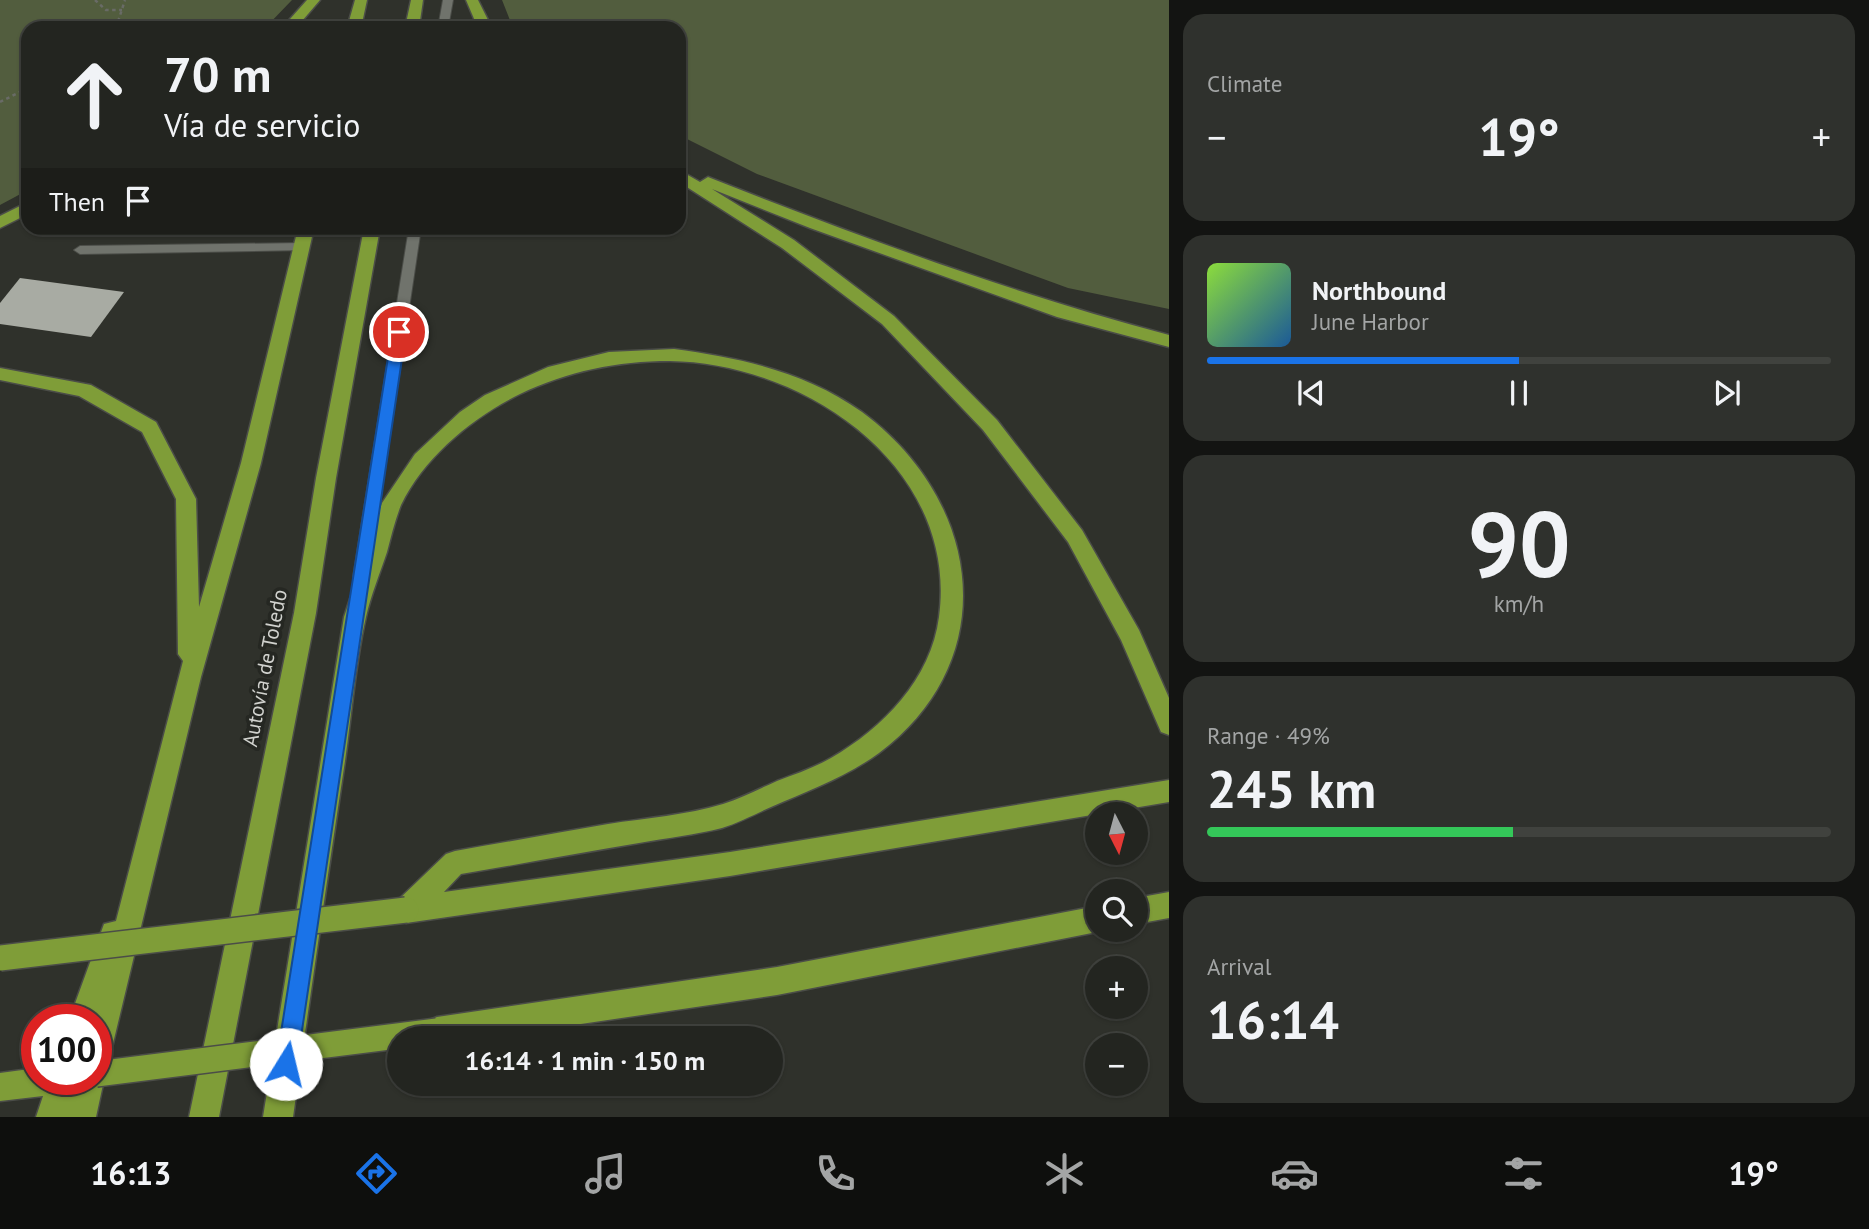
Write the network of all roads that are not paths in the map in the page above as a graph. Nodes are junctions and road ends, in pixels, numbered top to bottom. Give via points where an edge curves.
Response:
1 (314, 0) edge
2 (361, 0) edge
3 (417, 0) edge
4 (448, 0) edge
5 (472, 0) edge
6 (295, 21) edge
7 (356, 21) edge
8 (413, 21) edge
9 (444, 21) edge
10 (480, 21) edge
11 (686, 176) edge
12 (686, 178) edge
13 (21, 211) edge
14 (0, 223) edge
15 (371, 235) edge
16 (414, 235) edge
17 (304, 237) edge
18 (80, 250) dead end
19 (1169, 341) edge
20 (0, 374) edge
21 (355, 617) junction
22 (190, 677) junction
23 (1169, 725) edge
24 (1169, 791) edge
25 (161, 792) junction
26 (405, 910) junction
27 (1085, 921) edge
28 (0, 958) edge
29 (88, 1004) edge
30 (109, 1004) edge
31 (112, 1072) edge
32 (21, 1084) edge
33 (0, 1087) edge
34 (58, 1095) edge
35 (86, 1095) edge
36 (51, 1117) edge
37 (81, 1117) edge
38 (204, 1117) edge
39 (278, 1117) edge

1 - 6 highway
2 - 7 highway
3 - 8 highway
4 - 9 lane
5 - 10 highway
11 - 19 highway via 1063,313
12 - 23 highway via 788,244 888,320 990,425 1074,536 1131,637
13 - 14 highway
15 - 38 highway, Autovía de Toledo via 305,613
16 - 21 lane
17 - 18 lane
17 - 22 highway via 251,463
20 - 22 highway via 84,390 149,427 186,499
21 - 26 highway via 392,503 422,459 460,424 492,400 548,373 641,355 738,364 799,384 855,416 880,436 920,484 946,540 952,570 948,632 921,692 881,736 836,768 722,816 455,863
21 - 39 highway
22 - 25 highway
24 - 26 highway via 730,864
25 - 29 highway
25 - 30 highway
26 - 28 highway, bridge
27 - 31 highway, bridge via 777,981 438,1031
32 - 33 highway
34 - 36 highway
35 - 37 highway

